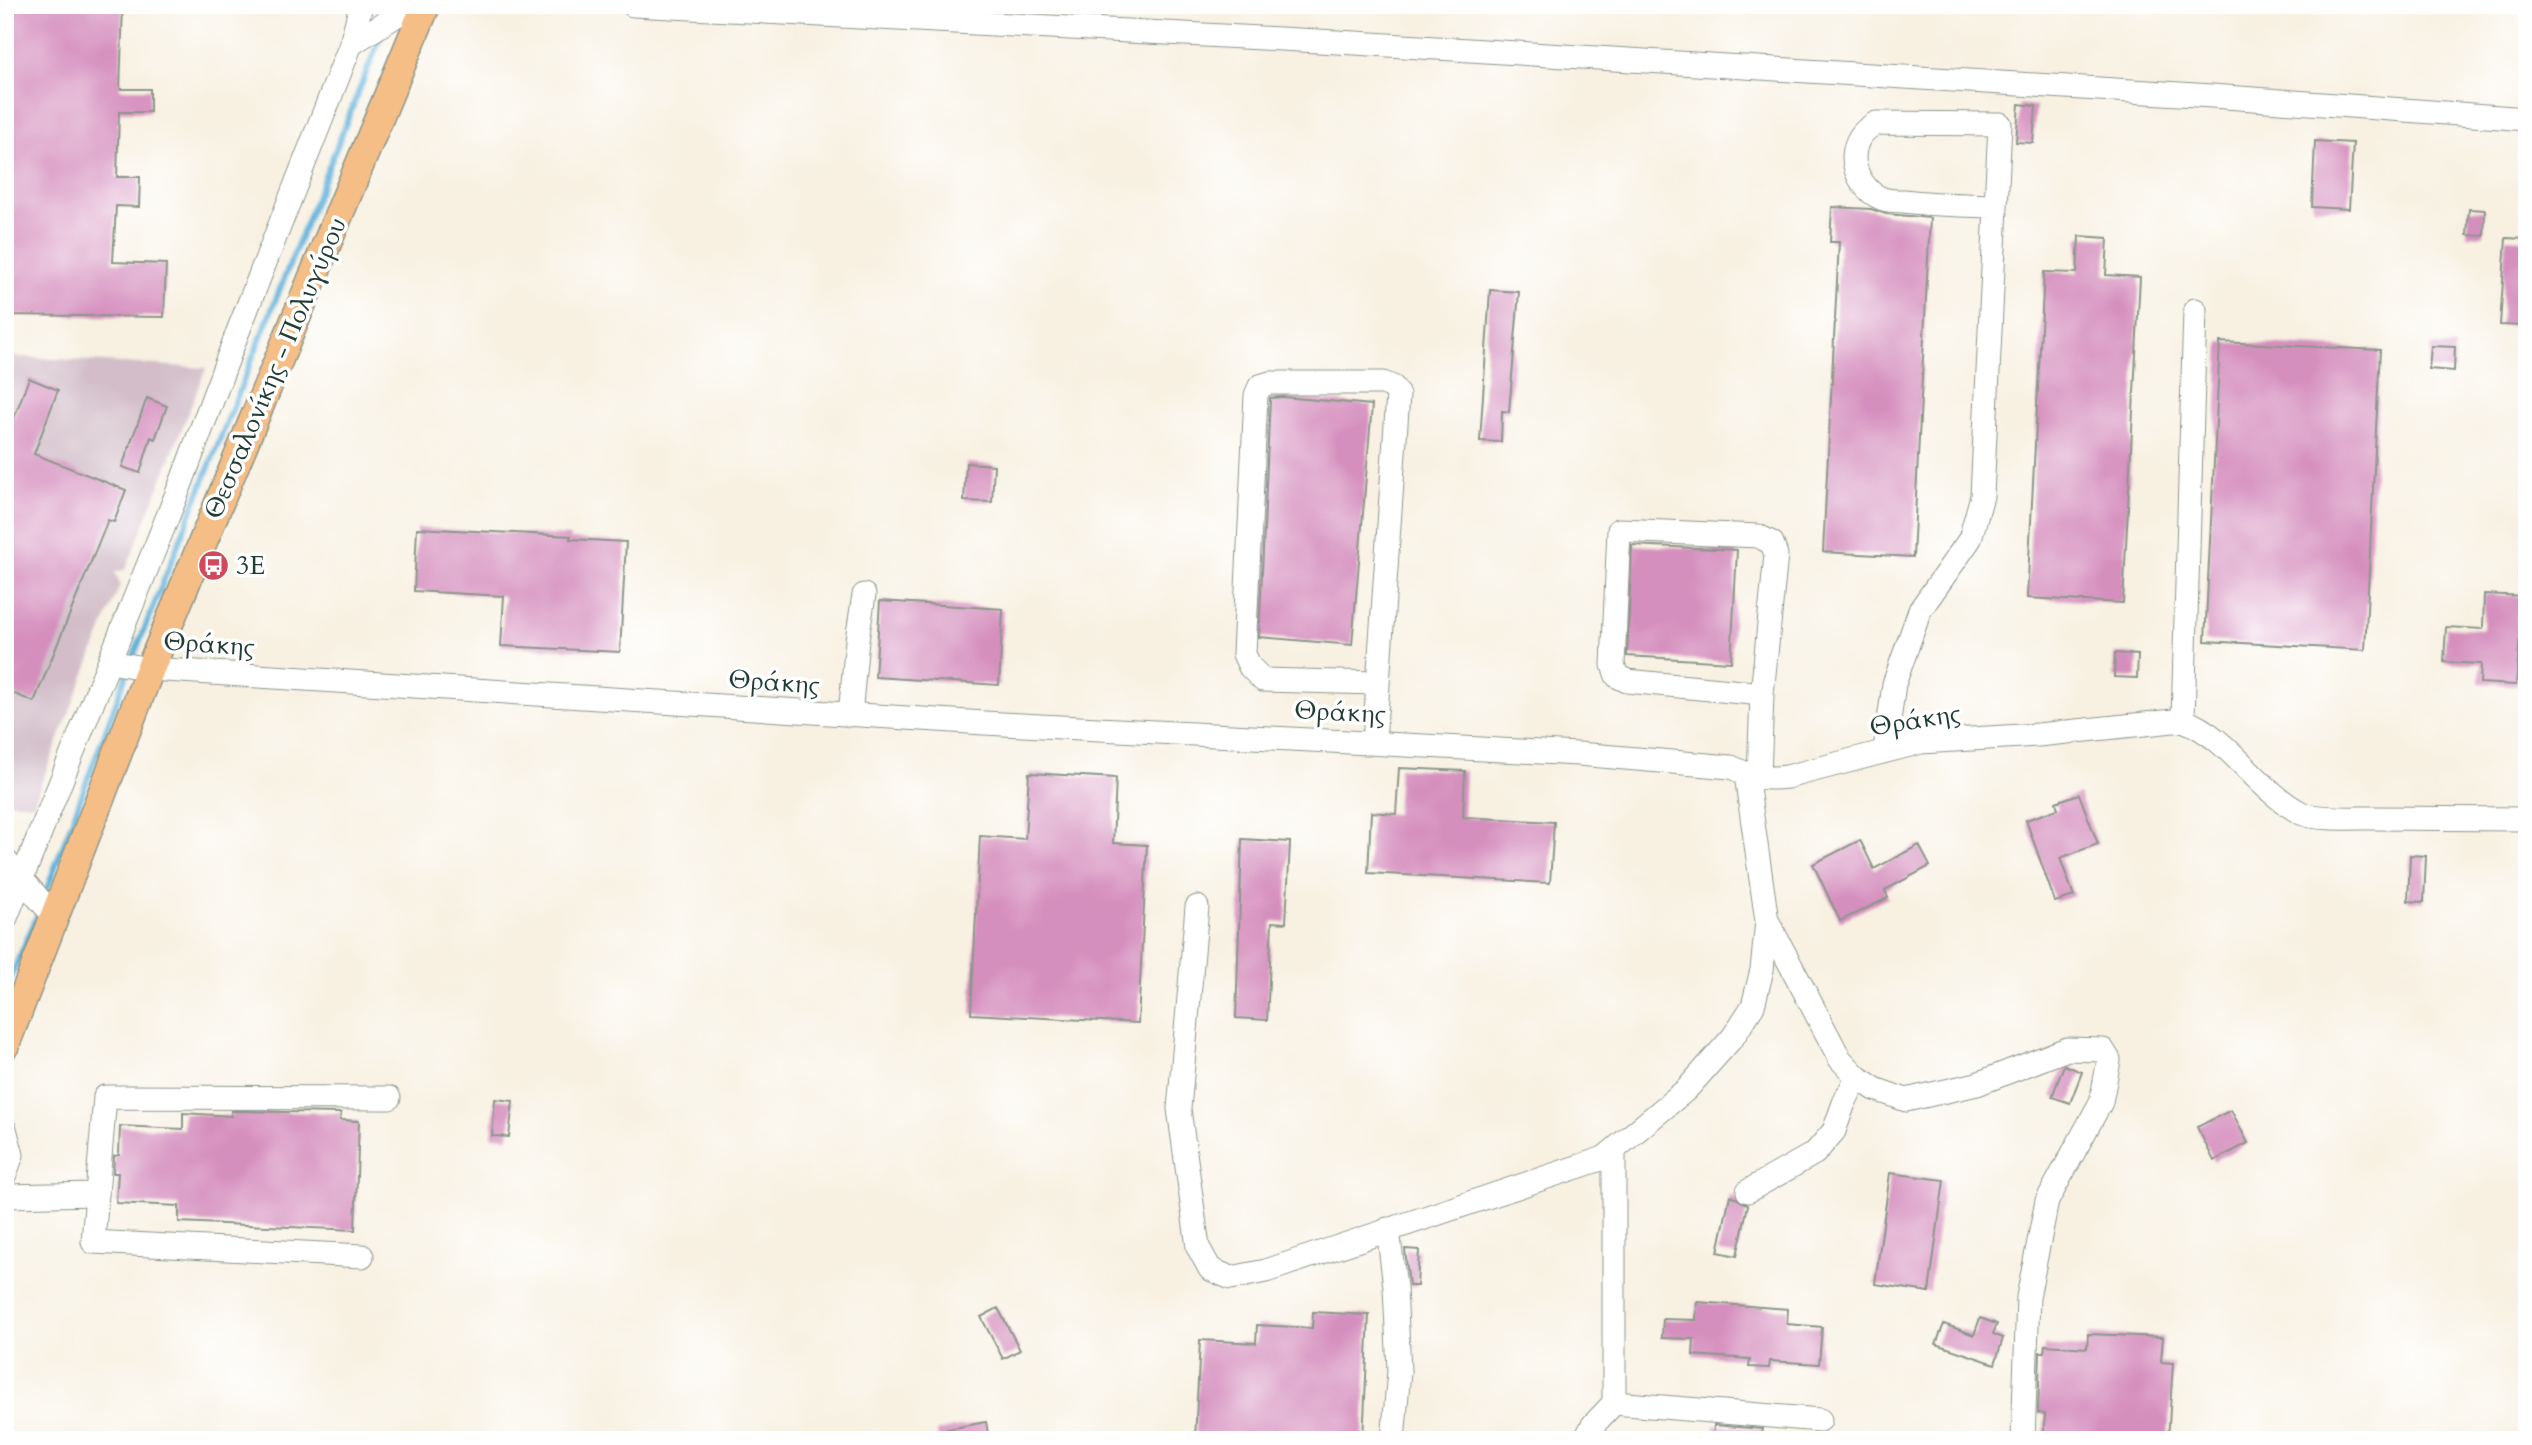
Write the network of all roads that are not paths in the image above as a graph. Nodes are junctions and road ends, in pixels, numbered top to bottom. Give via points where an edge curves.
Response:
1 (361, 5) edge
2 (414, 5) edge
3 (426, 5) edge
4 (633, 5) edge
5 (351, 44) junction
6 (2527, 119) edge
7 (1996, 206) junction
8 (2195, 310) dead end
9 (864, 595) dead end
10 (110, 662) junction
11 (150, 669) junction
12 (1377, 683) junction
13 (1762, 694) junction
14 (850, 715) junction
15 (2183, 719) junction
16 (1374, 742) junction
17 (1885, 750) junction
18 (1753, 777) junction
19 (2527, 819) edge
20 (5, 860) edge
21 (21, 878) junction
22 (1197, 907) dead end
23 (54, 916) junction
24 (5, 920) edge
25 (1768, 921) junction
26 (5, 1045) edge
27 (1857, 1077) junction
28 (389, 1098) dead end
29 (5, 1129) edge
30 (1614, 1151) junction
31 (5, 1174) edge
32 (1748, 1191) dead end
33 (97, 1194) junction
34 (5, 1196) edge
35 (1388, 1230) junction
36 (362, 1256) dead end
37 (1614, 1403) junction
38 (1820, 1420) dead end
39 (1393, 1440) edge
40 (1586, 1440) edge
41 (2023, 1440) edge

1 - 5 street
2 - 5 street
3 - 11 main road, Θεσσαλονίκης - Πολυγύρου
4 - 6 street via 1355,43
5 - 10 street
7 - 7 street via 2000,124 1876,123 1858,138 1854,165 1867,189 1882,199
7 - 17 street via 1982,496 1970,539 1920,610 1894,684
8 - 15 street
9 - 14 street
10 - 11 street, Θράκης
10 - 21 street
11 - 14 street, Θράκης
11 - 23 main road, Θεσσαλονίκης - Πολυγύρου
12 - 12 street via 1398,395 1383,383 1260,386 1244,654 1263,680
12 - 16 street
13 - 13 street via 1620,679 1613,665 1619,530 1758,536 1772,543 1776,555
13 - 18 street
14 - 16 street, Θράκης
15 - 17 street, Θράκης via 1920,742
15 - 19 street via 2210,734 2268,790 2303,814
16 - 18 street, Θράκης via 1731,767
17 - 18 street, Θράκης via 1787,777
18 - 25 street
20 - 21 street
21 - 23 street
21 - 24 street
22 - 35 street via 1180,1109 1198,1247 1210,1269 1231,1278 1266,1271
23 - 26 main road, Θεσσαλονίκης - Πολυγύρου
25 - 27 street via 1840,1059
25 - 30 street via 1753,1006 1733,1037 1687,1089
27 - 32 street via 1834,1131 1815,1153
27 - 41 street via 1906,1100 1977,1084 2067,1049 2103,1050 2109,1060 2101,1102 2046,1201 2028,1297
28 - 33 street via 105,1097
29 - 31 street via 12,1155
30 - 35 street
30 - 37 street
33 - 34 street
33 - 36 street via 93,1242
35 - 39 street via 1399,1371
37 - 38 street
37 - 40 street

